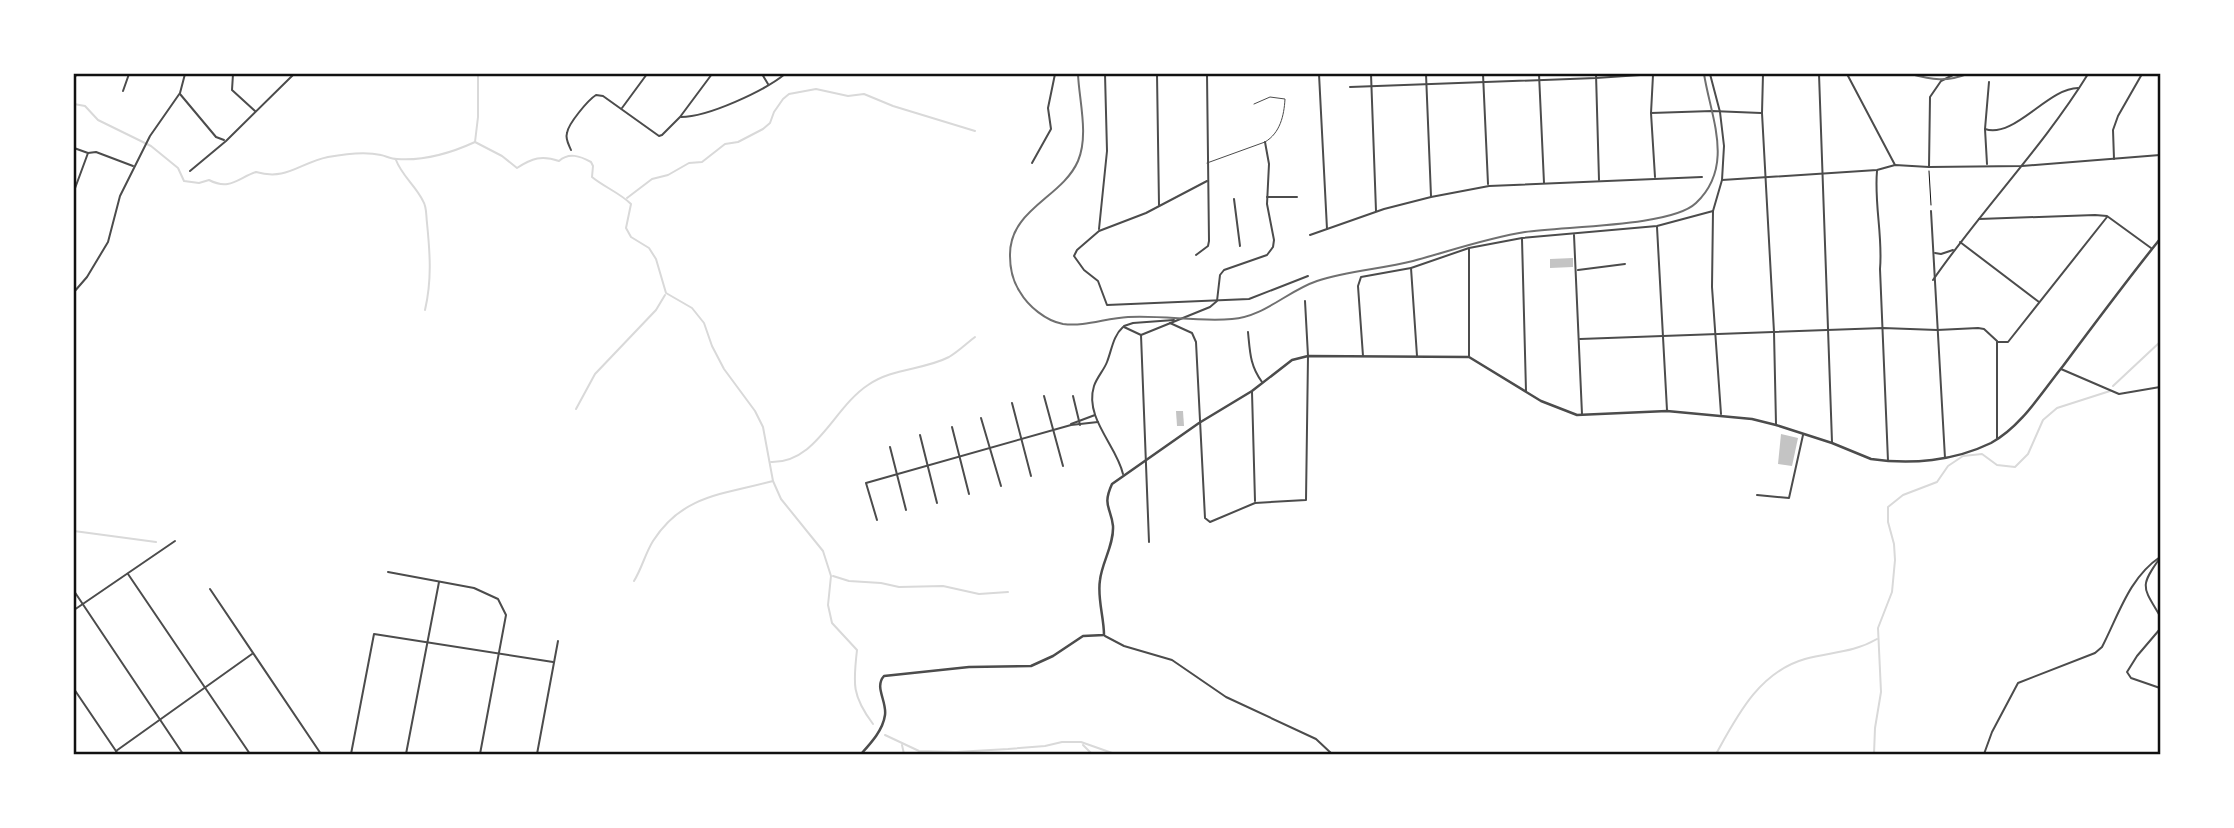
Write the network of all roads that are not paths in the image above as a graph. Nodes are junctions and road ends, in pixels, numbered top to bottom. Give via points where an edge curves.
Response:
1 (78, 74) edge
2 (129, 74) edge
3 (184, 74) edge
4 (233, 74) edge
5 (294, 74) edge
6 (647, 74) edge
7 (712, 74) edge
8 (762, 74) edge
9 (785, 74) edge
10 (1055, 74) edge
11 (1105, 74) edge
12 (1157, 74) edge
13 (1207, 74) edge
14 (1319, 74) edge
15 (1371, 74) edge
16 (1426, 74) edge
17 (1482, 74) edge
18 (1539, 74) edge
19 (1595, 74) edge
20 (1653, 74) edge
21 (1710, 74) edge
22 (1763, 74) edge
23 (1819, 74) edge
24 (1847, 74) edge
25 (1955, 74) edge
26 (2088, 74) edge
27 (2142, 74) edge
28 (74, 77) edge
29 (1596, 78) junction
30 (1539, 80) junction
31 (1483, 82) junction
32 (1989, 82) dead end
33 (1426, 83) junction
34 (768, 85) junction
35 (1371, 86) junction
36 (1350, 87) dead end
37 (2079, 89) junction
38 (123, 91) dead end
39 (180, 93) junction
40 (1254, 104) dead end
41 (622, 109) junction
42 (256, 111) junction
43 (1720, 112) junction
44 (1651, 113) junction
45 (1762, 113) junction
46 (680, 117) junction
47 (1985, 130) junction
48 (226, 141) junction
49 (1265, 142) junction
50 (74, 148) edge
51 (570, 150) dead end
52 (88, 153) junction
53 (2161, 155) edge
54 (2114, 159) junction
55 (1032, 163) dead end
56 (1207, 163) junction
57 (1895, 165) junction
58 (1987, 165) junction
59 (134, 166) junction
60 (2022, 166) junction
61 (1929, 167) junction
62 (1877, 170) junction
63 (190, 171) dead end
64 (1822, 172) junction
65 (1766, 176) junction
66 (1702, 177) dead end
67 (1655, 179) junction
68 (1722, 180) junction
69 (1207, 181) junction
70 (1599, 181) junction
71 (1544, 184) junction
72 (1489, 186) junction
73 (74, 191) edge
74 (1267, 197) junction
75 (1297, 197) dead end
76 (1431, 197) junction
77 (1234, 199) dead end
78 (1159, 205) junction
79 (1713, 211) junction
80 (1931, 211) road end
81 (1376, 212) junction
82 (2107, 216) junction
83 (1978, 219) junction
84 (1657, 226) junction
85 (1327, 229) junction
86 (1098, 232) junction
87 (1574, 233) junction
88 (1310, 235) dead end
89 (1522, 238) junction
90 (2161, 239) edge
91 (1960, 241) junction
92 (1240, 246) dead end
93 (1469, 248) junction
94 (2152, 249) junction
95 (1954, 250) junction
96 (1933, 252) junction
97 (1196, 255) dead end
98 (1625, 264) dead end
99 (1410, 268) junction
100 (1577, 270) junction
101 (1308, 276) dead end
102 (1933, 280) junction
103 (74, 292) edge
104 (1217, 301) junction
105 (1305, 302) dead end
106 (2040, 303) junction
107 (1177, 320) junction
108 (1170, 323) junction
109 (1123, 327) junction
110 (1883, 328) junction
111 (1937, 330) junction
112 (1828, 331) junction
113 (1248, 332) dead end
114 (1774, 332) junction
115 (1716, 334) junction
116 (1141, 335) junction
117 (1663, 337) junction
118 (1580, 339) junction
119 (1997, 341) junction
120 (1308, 356) junction
121 (1363, 357) junction
122 (1417, 357) junction
123 (1469, 357) junction
124 (2060, 369) junction
125 (1262, 382) junction
126 (2161, 387) edge
127 (1252, 391) junction
128 (1526, 392) junction
129 (1044, 396) dead end
130 (1073, 396) dead end
131 (1012, 403) dead end
132 (1667, 411) junction
133 (1096, 415) junction
134 (1582, 415) junction
135 (1721, 415) junction
136 (981, 418) dead end
137 (1078, 420) junction
138 (1098, 422) junction
139 (1199, 423) junction
140 (1071, 425) junction
141 (1080, 425) junction
142 (1776, 425) junction
143 (952, 427) dead end
144 (1053, 430) junction
145 (1804, 434) junction
146 (920, 435) dead end
147 (1022, 439) junction
148 (1997, 439) junction
149 (1832, 443) junction
150 (890, 447) dead end
151 (991, 448) junction
152 (960, 457) junction
153 (1945, 459) junction
154 (1145, 461) junction
155 (1888, 461) junction
156 (927, 466) junction
157 (1063, 467) dead end
158 (896, 474) junction
159 (1124, 474) junction
160 (1031, 475) dead end
161 (1001, 486) dead end
162 (969, 494) dead end
163 (1757, 495) dead end
164 (937, 503) dead end
165 (1255, 503) junction
166 (906, 510) dead end
167 (877, 520) dead end
168 (176, 541) dead end
169 (1149, 542) dead end
170 (2161, 557) edge
171 (388, 572) dead end
172 (128, 574) junction
173 (439, 582) junction
174 (210, 589) dead end
175 (74, 591) edge
176 (83, 605) junction
177 (74, 610) edge
178 (2161, 616) edge
179 (2161, 629) edge
180 (1104, 635) junction
181 (558, 641) dead end
182 (428, 643) junction
183 (254, 653) junction
184 (500, 653) junction
185 (553, 662) junction
186 (207, 688) junction
187 (2161, 688) edge
188 (74, 689) edge
189 (160, 721) junction
190 (116, 751) junction
191 (118, 754) edge
192 (183, 754) edge
193 (250, 754) edge
194 (321, 754) edge
195 (351, 754) edge
196 (406, 754) edge
197 (480, 754) edge
198 (537, 754) edge
199 (861, 754) edge
200 (1332, 754) edge
201 (1984, 754) edge

1 - 28 street
2 - 38 street
3 - 39 street
4 - 42 street via 232,90
5 - 42 street
6 - 41 street
7 - 46 street
8 - 34 street
9 - 34 street
10 - 55 street via 1048,108 1051,129
11 - 86 street via 1107,151
12 - 78 street
13 - 56 street
14 - 85 street
15 - 35 street
16 - 33 street
17 - 31 street
18 - 30 street
19 - 29 street
20 - 29 street
20 - 44 street
21 - 43 street
22 - 45 street
23 - 64 street
24 - 57 street
25 - 61 street via 1941,81 1930,97
26 - 37 street
27 - 54 street via 2113,130
29 - 30 street
29 - 70 street
30 - 31 street
30 - 71 street
31 - 33 street
31 - 72 street
32 - 47 street
33 - 35 street
33 - 76 street
34 - 46 street via 691,117
35 - 36 street
35 - 81 street
37 - 47 street via 2064,92 2009,127
37 - 60 street
39 - 48 street via 216,136
39 - 59 street
40 - 49 lane via 1270,97 1285,100 1279,128
41 - 46 street via 659,136
41 - 51 street via 603,96 590,98 567,129
42 - 48 street
43 - 44 street
43 - 45 street
43 - 68 street
44 - 67 street
45 - 65 street
47 - 58 street
48 - 63 street
49 - 56 lane
49 - 74 street
50 - 52 street
52 - 59 street
52 - 73 street
53 - 54 street
54 - 60 street
56 - 69 street
57 - 61 street
57 - 62 street
58 - 60 street
58 - 61 street
59 - 103 street via 120,196 108,242
60 - 83 street
62 - 64 street
62 - 110 street
64 - 65 street
64 - 112 street
65 - 68 street
65 - 114 street
66 - 67 street
67 - 70 street
68 - 79 street
69 - 78 street
69 - 97 street via 1208,246
70 - 71 street
71 - 72 street
72 - 76 street
74 - 75 street
74 - 104 street via 1273,247 1267,255 1224,270
76 - 81 street
77 - 92 street
78 - 86 street
79 - 84 street
79 - 115 street
80 - 96 street
81 - 85 street
82 - 83 street
82 - 94 street
82 - 106 street
83 - 91 street
84 - 87 street
84 - 117 street
85 - 88 street
86 - 104 street via 1074,256 1098,281 1110,306
87 - 89 street
87 - 100 street
89 - 93 street
89 - 128 street
90 - 94 street
91 - 95 street
91 - 106 street
93 - 99 street
93 - 123 street
94 - 124 street
95 - 96 street
95 - 102 street
96 - 102 street
98 - 100 street
99 - 121 street via 1360,277
99 - 122 street
100 - 118 street
101 - 104 street via 1249,299
102 - 111 street
104 - 107 street
105 - 120 street
106 - 119 street via 2008,342
107 - 108 street
107 - 109 street
108 - 116 street
108 - 139 street via 1192,333 1196,342
109 - 116 street
109 - 133 street via 1094,385
110 - 111 street
110 - 112 street
110 - 155 street
111 - 119 street via 1984,329
111 - 153 street
112 - 114 street
112 - 149 street
113 - 125 street via 1253,371
114 - 115 street
114 - 142 street
115 - 117 street
115 - 135 street
116 - 154 street
117 - 118 street
117 - 132 street
118 - 134 street
119 - 148 street
120 - 121 street
120 - 125 street via 1292,360
120 - 165 street via 1306,500
121 - 122 street
122 - 123 street
123 - 128 street
124 - 126 street via 2119,394
124 - 148 street via 2038,399
125 - 127 street
127 - 139 street
127 - 165 street
128 - 134 street
129 - 144 street
130 - 137 street
131 - 147 street
132 - 134 street
132 - 135 street
133 - 137 street
133 - 138 street
135 - 142 street
136 - 151 street
137 - 140 street
137 - 141 street
138 - 141 street
138 - 159 street
139 - 154 street
139 - 165 street via 1205,518 1208,522
140 - 141 street
140 - 144 street
142 - 145 street
143 - 152 street
144 - 147 street
144 - 157 street
145 - 149 street
145 - 163 street via 1789,498
146 - 156 street
147 - 151 street
147 - 160 street
148 - 153 street
149 - 155 street
150 - 158 street
151 - 152 street
151 - 161 street
152 - 156 street
152 - 162 street
153 - 155 street
154 - 159 street
154 - 169 street
156 - 158 street
156 - 164 street
158 - 166 street
158 - 167 street via 866,483
159 - 180 street via 1107,494 1113,523 1099,584
168 - 172 street
170 - 178 street via 2145,582
170 - 201 street via 2145,568 2127,593 2102,647 2018,682
171 - 173 street
172 - 176 street
172 - 186 street
173 - 182 street
173 - 184 street via 474,588 498,599 506,615
174 - 183 street
175 - 176 street
176 - 177 street
176 - 189 street
179 - 187 street via 2127,672 2130,678
180 - 199 street via 1083,636 1031,666 884,676 879,686 886,712 878,733
180 - 200 street via 1172,660 1226,697 1316,739
181 - 185 street
182 - 184 street
182 - 195 street via 374,634
182 - 196 street
183 - 186 street
183 - 194 street
184 - 185 street
184 - 197 street
185 - 198 street
186 - 189 street
186 - 193 street
188 - 190 street
189 - 190 street
189 - 192 street
190 - 191 street

